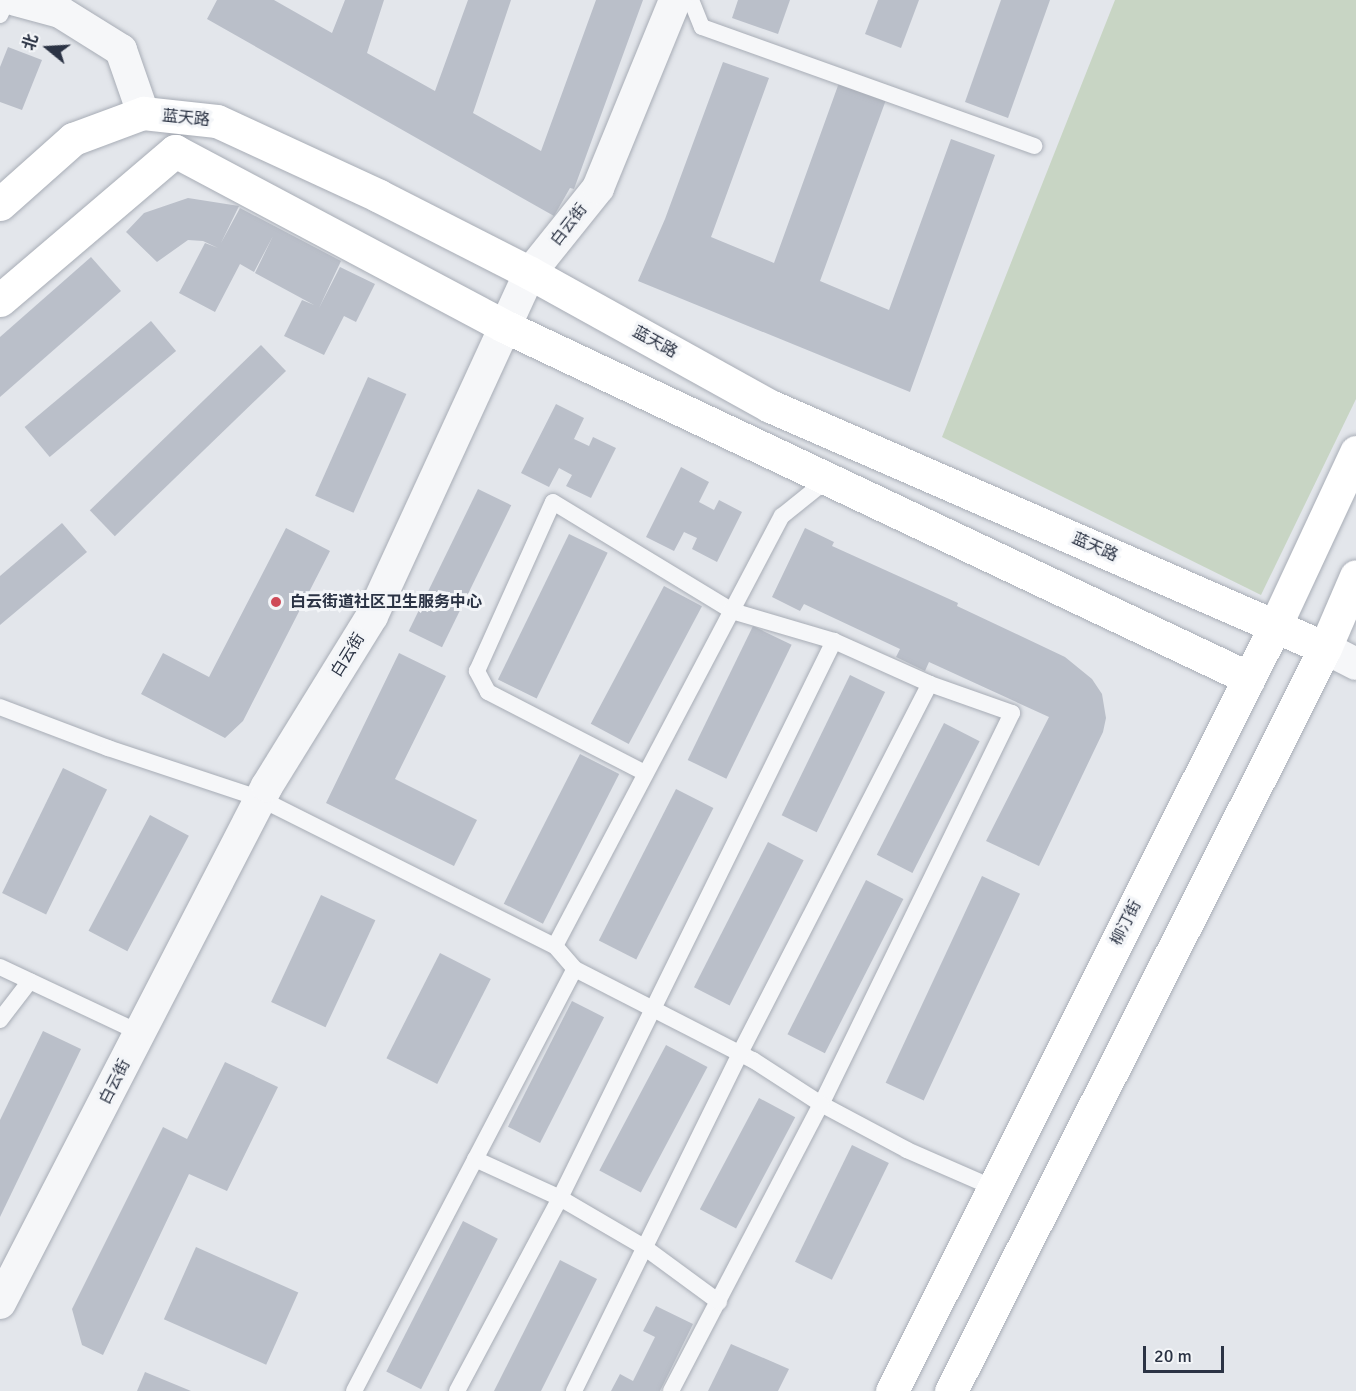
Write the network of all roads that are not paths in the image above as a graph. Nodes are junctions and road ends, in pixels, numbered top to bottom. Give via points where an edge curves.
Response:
1 (7, 0) edge
2 (16, 0) edge
3 (675, 0) edge
4 (691, 0) edge
5 (61, 6) edge
6 (0, 15) edge
7 (143, 113) junction
8 (1034, 146) dead end
9 (0, 204) edge
10 (530, 273) junction
11 (0, 300) edge
12 (504, 326) junction
13 (1356, 452) edge
14 (828, 479) junction
15 (1356, 576) edge
16 (732, 611) junction
17 (1275, 626) junction
18 (834, 641) junction
19 (1325, 648) junction
20 (1356, 664) edge
21 (1249, 678) junction
22 (930, 684) junction
23 (0, 707) edge
24 (645, 773) junction
25 (261, 799) junction
26 (555, 946) junction
27 (0, 967) edge
28 (575, 969) junction
29 (30, 981) junction
30 (650, 1008) junction
31 (0, 1020) edge
32 (140, 1033) junction
33 (740, 1053) junction
34 (821, 1104) junction
35 (475, 1159) junction
36 (994, 1188) junction
37 (560, 1198) junction
38 (644, 1246) junction
39 (719, 1302) junction
40 (0, 1303) edge
41 (354, 1391) edge
42 (457, 1391) edge
43 (574, 1391) edge
44 (671, 1391) edge
45 (892, 1391) edge
46 (951, 1391) edge

1 - 6 lane
2 - 5 street
3 - 10 street, 白云街 via 598,188
4 - 8 lane via 702,27
5 - 7 street via 121,50
7 - 9 street, 蓝天路 via 73,140
7 - 10 street, 蓝天路 via 217,121 379,196
10 - 12 street, 白云街
10 - 17 street, 蓝天路 via 770,406
11 - 12 street, 蓝天路 via 175,151
12 - 14 street, 蓝天路
12 - 25 street, 白云街 via 372,616
13 - 17 street, 柳汀街
14 - 16 lane via 782,516
14 - 21 street, 蓝天路
15 - 19 street
16 - 18 lane
16 - 24 lane
16 - 24 lane via 553,502 477,671 488,692
17 - 19 street, 蓝天路
17 - 21 street, 柳汀街
18 - 22 lane
18 - 30 lane
19 - 20 street
19 - 46 street
21 - 36 street, 柳汀街
22 - 33 lane
22 - 34 lane via 1012,712
23 - 25 lane
24 - 26 lane
25 - 26 lane
25 - 32 street, 白云街
26 - 28 lane
27 - 29 lane
28 - 30 lane
28 - 35 lane
29 - 31 lane
29 - 32 lane
30 - 33 lane
30 - 37 lane
32 - 40 street, 白云街
33 - 34 lane
33 - 38 lane
34 - 36 lane via 907,1150
34 - 39 lane
35 - 37 lane
35 - 41 lane
36 - 45 street, 柳汀街
37 - 38 lane
37 - 42 lane
38 - 39 lane
38 - 43 lane
39 - 44 lane

